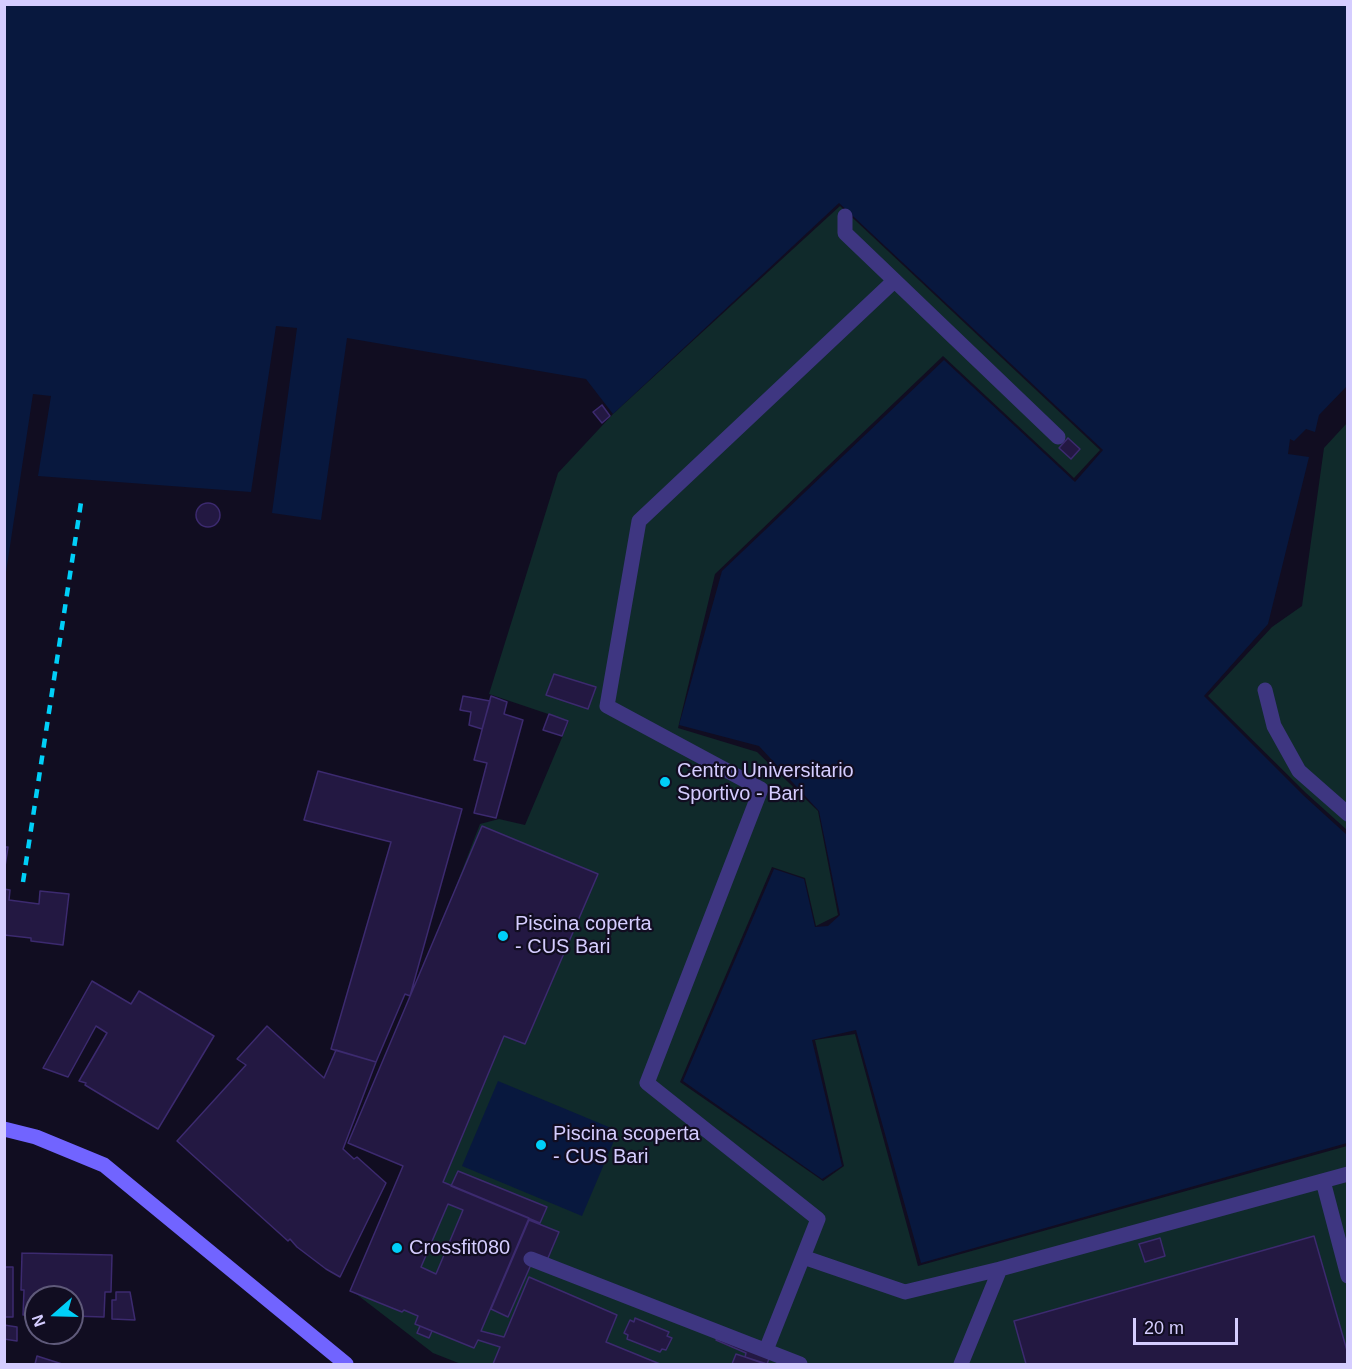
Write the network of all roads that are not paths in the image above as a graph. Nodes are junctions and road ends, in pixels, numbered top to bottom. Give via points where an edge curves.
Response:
1 (845, 216) dead end
2 (894, 280) junction
3 (1058, 437) dead end
4 (1265, 690) dead end
5 (1347, 814) edge
6 (4, 1129) edge
7 (1347, 1174) edge
8 (1323, 1181) junction
9 (803, 1257) junction
10 (531, 1259) dead end
11 (1000, 1269) junction
12 (1347, 1276) edge
13 (766, 1350) junction
14 (346, 1365) edge
15 (800, 1365) edge
16 (961, 1365) edge

1 - 2 street via 845,233
2 - 3 street
2 - 9 street via 639,522 607,706 761,789 647,1083 818,1219
4 - 5 street via 1274,726 1299,771
6 - 14 main road via 36,1137 104,1165
7 - 8 street
8 - 11 street
8 - 12 street
9 - 11 street via 905,1292
9 - 13 street
10 - 13 street
11 - 16 street
13 - 15 street

